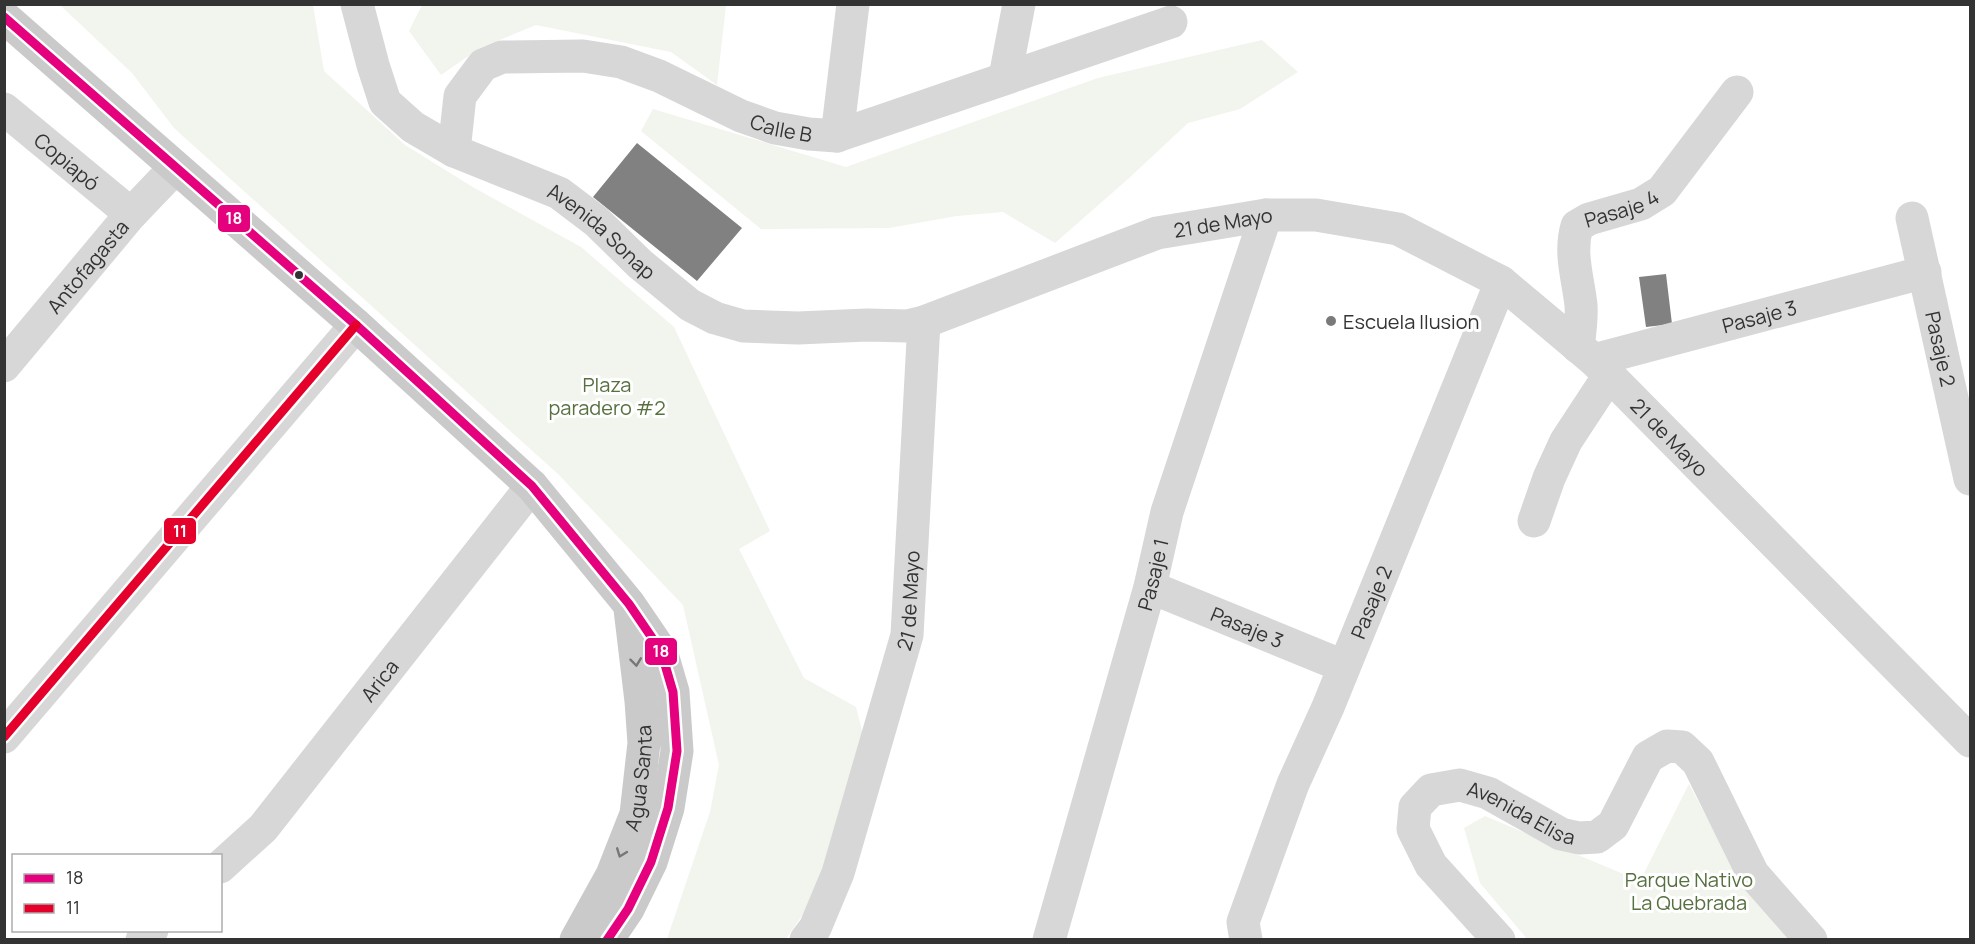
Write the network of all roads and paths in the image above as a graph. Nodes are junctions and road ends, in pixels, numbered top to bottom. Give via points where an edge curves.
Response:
1 (357, 4) edge
2 (853, 4) edge
3 (1018, 4) edge
4 (4, 17) edge
5 (1171, 22) dead end
6 (1005, 77) junction
7 (1737, 92) dead end
8 (4, 109) edge
9 (837, 136) junction
10 (454, 151) junction
11 (175, 168) junction
12 (131, 214) junction
13 (1266, 215) junction
14 (1912, 218) dead end
15 (1925, 272) junction
16 (1501, 282) junction
17 (924, 322) junction
18 (356, 325) junction
19 (1594, 360) junction
20 (4, 366) edge
21 (1971, 479) edge
22 (532, 486) junction
23 (1534, 521) dead end
24 (1150, 587) junction
25 (629, 604) junction
26 (1343, 666) junction
27 (4, 737) edge
28 (1971, 741) edge
29 (222, 865) edge
30 (1244, 931) edge
31 (821, 936) edge
32 (576, 939) edge
33 (607, 939) edge
34 (1049, 939) edge
35 (1499, 939) edge
36 (1811, 939) edge

1 - 10 street, Avenida Sonap via 385,102 413,127
2 - 9 street
3 - 6 street
4 - 11 main road, Agua Santa
5 - 6 street, Calle B
6 - 9 street, Calle B
7 - 19 street, Pasaje 4 via 1662,191 1641,204 1577,226 1573,258 1582,320
8 - 12 street, Copiapó
9 - 10 street, Calle B via 775,128 621,62 583,56 502,57 483,65 460,96
10 - 17 street, Avenida Sonap via 559,193 690,305 715,318 742,326 798,328 907,326
11 - 12 street, Antofagasta
11 - 18 main road, Agua Santa
12 - 20 street, Antofagasta
13 - 16 street, 21 de Mayo via 1316,215 1398,229
13 - 17 street, 21 de Mayo via 1157,233
13 - 24 street, Pasaje 1 via 1167,512
14 - 15 street, Pasaje 2
15 - 19 street, Pasaje 3
15 - 21 street, Pasaje 2
16 - 19 street, 21 de Mayo
16 - 26 street, Pasaje 2
17 - 31 street, 21 de Mayo via 907,634
18 - 22 main road, Agua Santa
18 - 27 street
19 - 23 street
19 - 28 street, 21 de Mayo
22 - 25 main road, Agua Santa
22 - 29 street, Arica via 263,828
24 - 26 street, Pasaje 3
24 - 34 street, Pasaje 1
25 -> 32 main road, Agua Santa via 644,743 636,814 612,875
25 - 33 main road, Agua Santa via 662,651 673,692 677,751 668,808 651,862 628,909
26 - 30 street, Pasaje 2 via 1293,784
35 - 36 street, Avenida Elisa via 1431,865 1413,830 1415,807 1431,790 1460,784 1488,793 1561,834 1597,837 1613,825 1647,757 1667,746 1682,747 1698,762 1753,874

